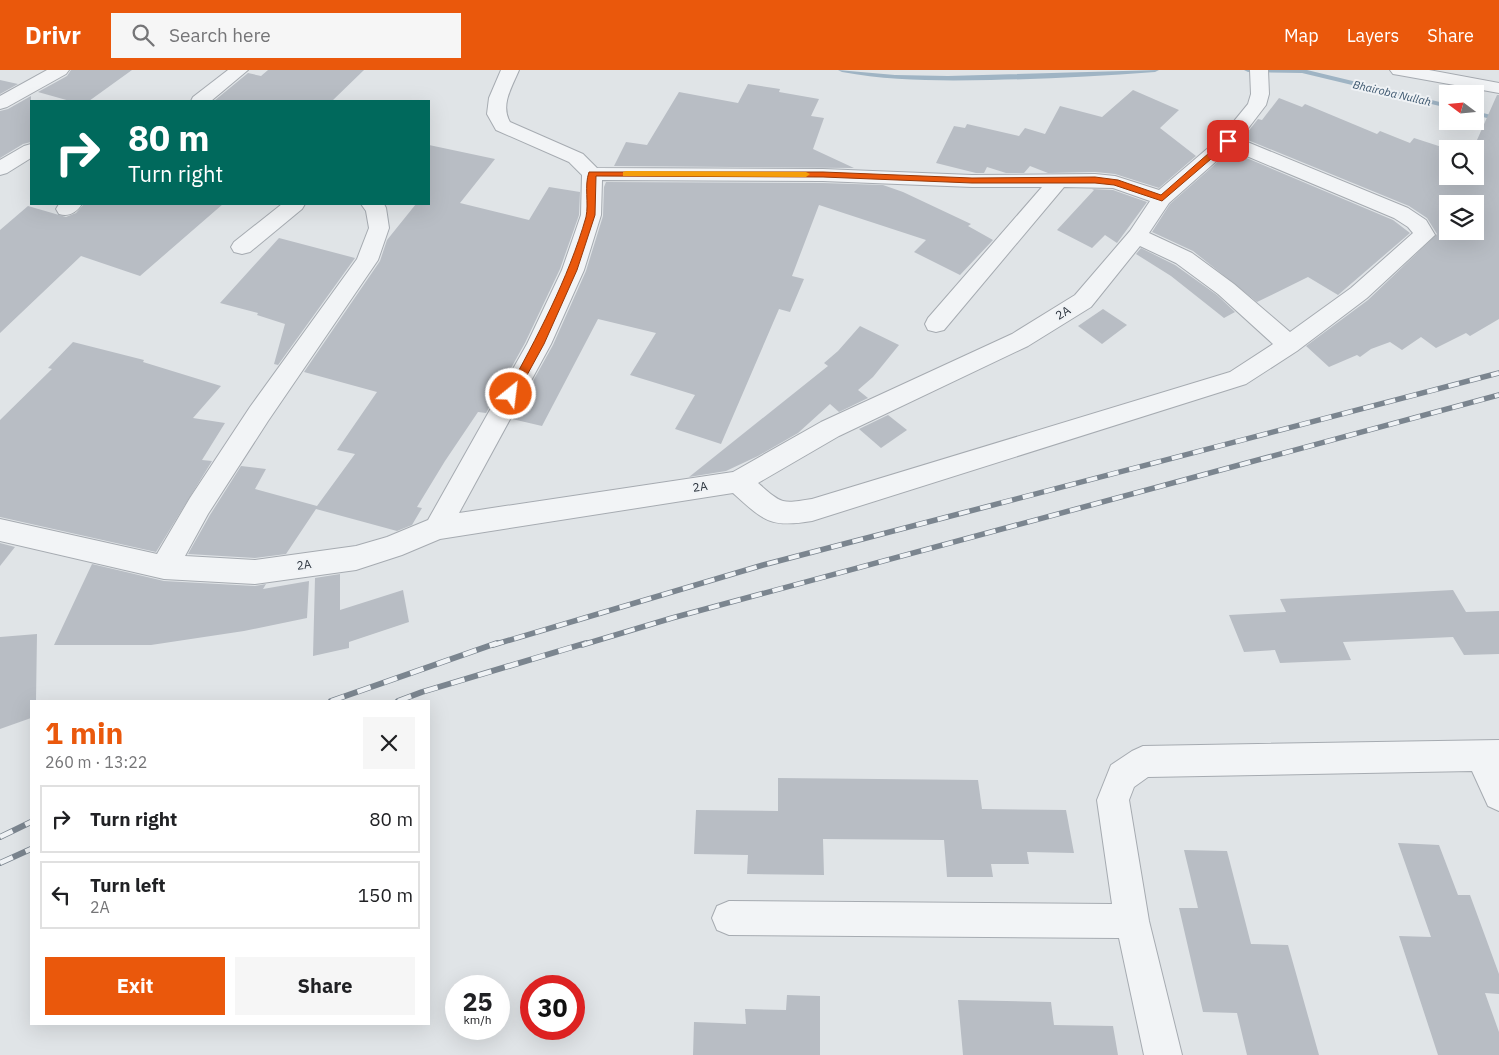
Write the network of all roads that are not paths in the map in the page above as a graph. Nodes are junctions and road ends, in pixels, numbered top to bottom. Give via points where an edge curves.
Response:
1 (55, 70) edge
2 (59, 70) edge
3 (239, 70) edge
4 (510, 70) edge
5 (1399, 70) edge
6 (1423, 72) edge
7 (1259, 77) edge
8 (1499, 88) edge
9 (201, 100) edge
10 (0, 103) edge
11 (1228, 141) junction
12 (30, 151) edge
13 (0, 169) edge
14 (592, 174) junction
15 (1058, 181) junction
16 (1162, 198) junction
17 (294, 205) edge
18 (373, 205) edge
19 (1137, 236) junction
20 (242, 247) dead end
21 (936, 324) dead end
22 (1289, 345) junction
23 (738, 482) junction
24 (437, 528) junction
25 (0, 530) edge
26 (164, 567) junction
27 (1490, 755) edge
28 (1499, 795) edge
29 (729, 918) dead end
30 (1132, 921) junction
31 (1163, 1055) edge

1 - 2 street
2 - 10 street
3 - 9 street
4 - 14 street via 498,98 496,114 503,126 576,158
5 - 6 street
6 - 8 street
7 - 11 street, 2A via 1260,94 1256,106
11 - 16 street, 2A
11 - 22 street via 1401,213 1424,229 1424,235 1359,293
12 - 13 street
14 - 15 street
14 - 24 street via 591,215 573,270 539,344
15 - 16 street via 1115,182
15 - 21 street
16 - 19 street, 2A
17 - 20 street
18 - 26 street via 379,228 367,260 259,414
19 - 22 street via 1184,258 1226,289
19 - 23 street, 2A via 1083,301 1020,340 830,428
22 - 23 street via 1238,378 812,510 786,514 769,509
23 - 24 street, 2A
24 - 26 street, 2A via 356,558 255,572
25 - 26 street, 2A
27 - 28 street
27 - 30 street via 1143,762 1122,776 1113,800
29 - 30 street
30 - 31 street

